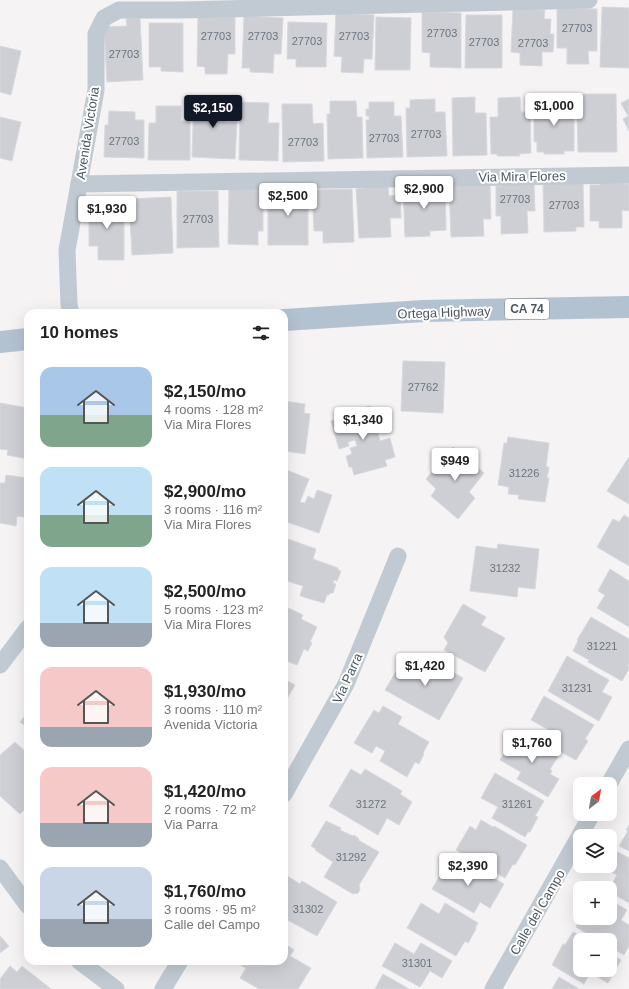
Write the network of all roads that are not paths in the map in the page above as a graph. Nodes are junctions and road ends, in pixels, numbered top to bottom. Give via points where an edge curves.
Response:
1 (589, 0) edge
2 (181, 5) edge
3 (629, 175) edge
4 (79, 184) junction
5 (629, 307) edge
6 (70, 309) edge
7 (288, 320) edge
8 (24, 339) edge
9 (0, 342) edge
10 (398, 556) dead end
11 (24, 633) edge
12 (0, 665) edge
13 (629, 749) edge
14 (613, 777) edge
15 (288, 787) edge
16 (588, 821) edge
17 (0, 868) edge
18 (24, 901) edge
19 (84, 965) edge
20 (178, 965) edge
21 (116, 989) edge
22 (163, 989) edge
23 (493, 989) edge

1 - 2 street, Avenida Victoria
2 - 4 street, Avenida Victoria via 119,10 104,18 96,34 96,90
3 - 4 street, Via Mira Flores
4 - 6 street, Avenida Victoria via 67,250
5 - 7 main road, Ortega Highway / CA 74 via 424,312
8 - 9 main road
10 - 15 street, Via Parra via 346,684
11 - 12 street
13 - 14 street
16 - 23 street, Calle del Campo
17 - 18 street
19 - 21 street
20 - 22 street

